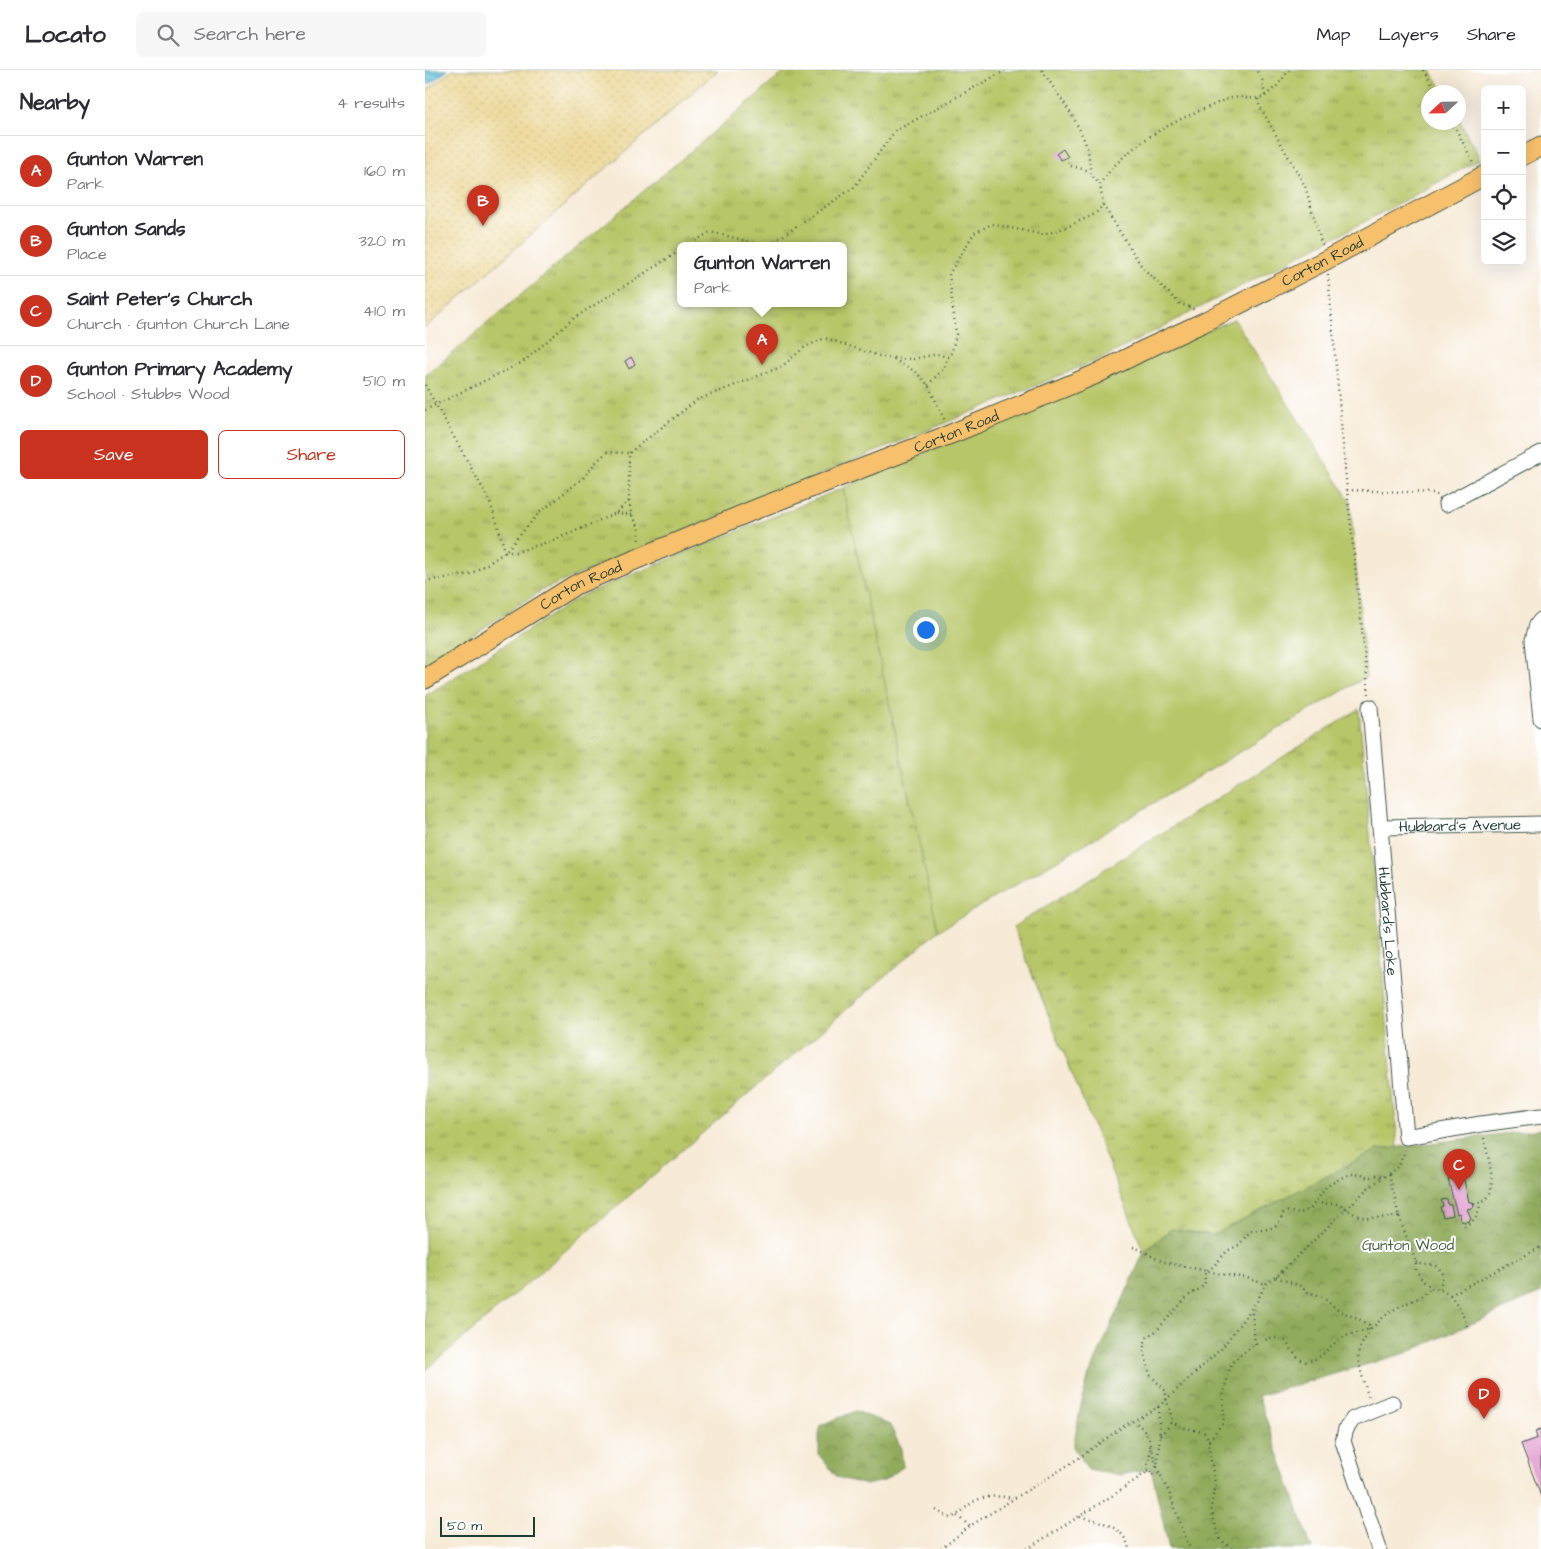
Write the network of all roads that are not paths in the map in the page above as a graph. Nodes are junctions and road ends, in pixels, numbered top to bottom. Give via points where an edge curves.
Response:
1 (1541, 146) edge
2 (1526, 154) edge
3 (1481, 177) edge
4 (1541, 453) edge
5 (1446, 504) road end
6 (1541, 620) edge
7 (425, 679) edge
8 (1370, 707) road end
9 (1541, 719) edge
10 (1541, 824) edge
11 (1380, 827) junction
12 (1541, 1116) edge
13 (1392, 1403) dead end
14 (1379, 1549) edge

1 - 2 main road
3 - 7 main road, Corton Road via 1326,260 1094,375 761,507 575,585
4 - 5 street
6 - 9 street via 1533,640
8 - 11 street, Hubbard's Loke
10 - 11 street, Hubbard's Avenue
11 - 12 street, Hubbard's Loke via 1406,1141 1481,1124
13 - 14 street via 1353,1419 1345,1429 1343,1440

